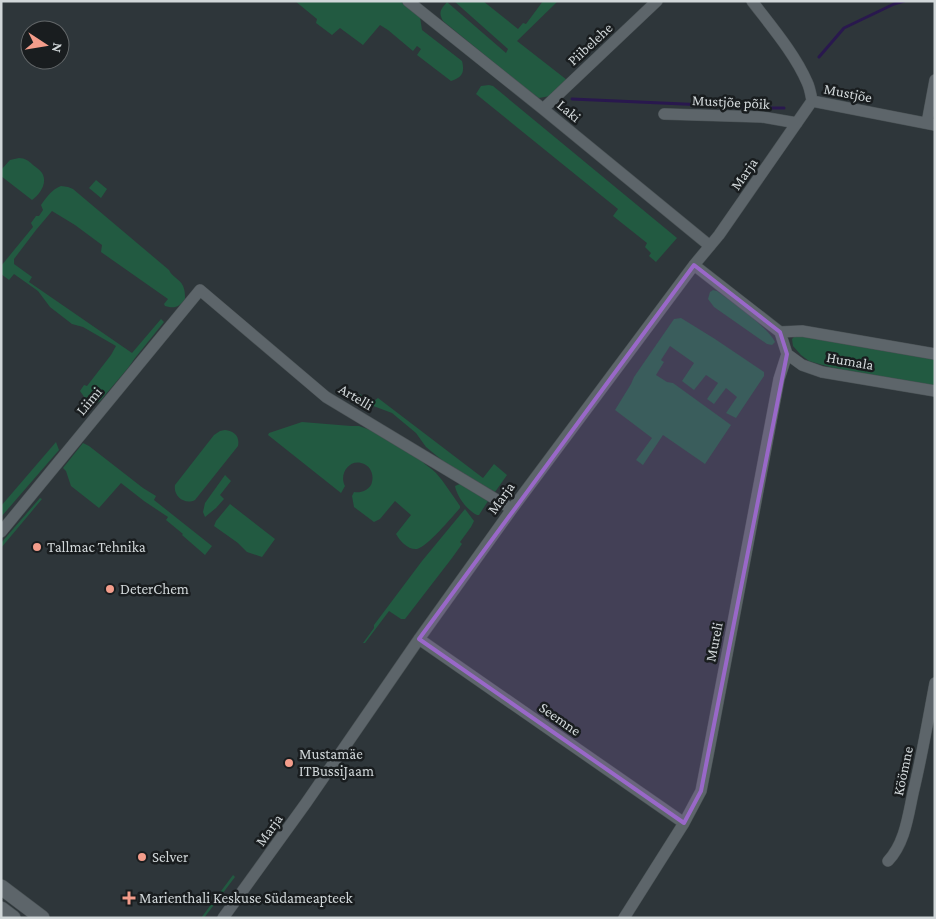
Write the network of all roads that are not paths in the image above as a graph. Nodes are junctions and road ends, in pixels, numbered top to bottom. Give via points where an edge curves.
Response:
1 (408, 1) edge
2 (657, 1) edge
3 (752, 1) edge
4 (935, 80) edge
5 (812, 101) junction
6 (543, 109) junction
7 (664, 114) dead end
8 (797, 123) junction
9 (931, 124) edge
10 (710, 246) junction
11 (694, 265) junction
12 (200, 290) joint
13 (780, 332) junction
14 (787, 354) junction
15 (935, 354) edge
16 (935, 391) edge
17 (512, 509) junction
18 (1, 532) edge
19 (419, 639) junction
20 (935, 683) edge
21 (684, 823) junction
22 (888, 860) dead end
23 (1, 887) edge
24 (1, 908) edge
25 (13, 918) edge
26 (42, 918) edge
27 (223, 918) edge
28 (624, 918) edge

1 - 6 street, Laki
2 - 6 street, Piibelehe
3 - 5 street, Mustjõe via 801,69
4 - 9 street
5 - 8 street, Marja
5 - 9 street, Mustjõe
6 - 10 street, Laki
7 - 8 street, Mustjõe põik via 762,117
8 - 10 street, Marja
10 - 11 street, Marja
11 - 13 street
11 - 17 street, Marja
12 - 17 street, Artelli via 326,397
12 - 18 street, Liimi
13 - 14 street
13 - 15 street, Humala via 802,331
14 - 16 street, Humala via 802,365 822,372
14 - 21 street, Mureli via 704,778
17 - 19 street, Marja
19 - 21 street, Seemne
19 - 27 street, Marja
20 - 22 street, Köömne via 909,812 900,844
21 - 28 street, Mureli
23 - 26 main road
24 - 25 main road

